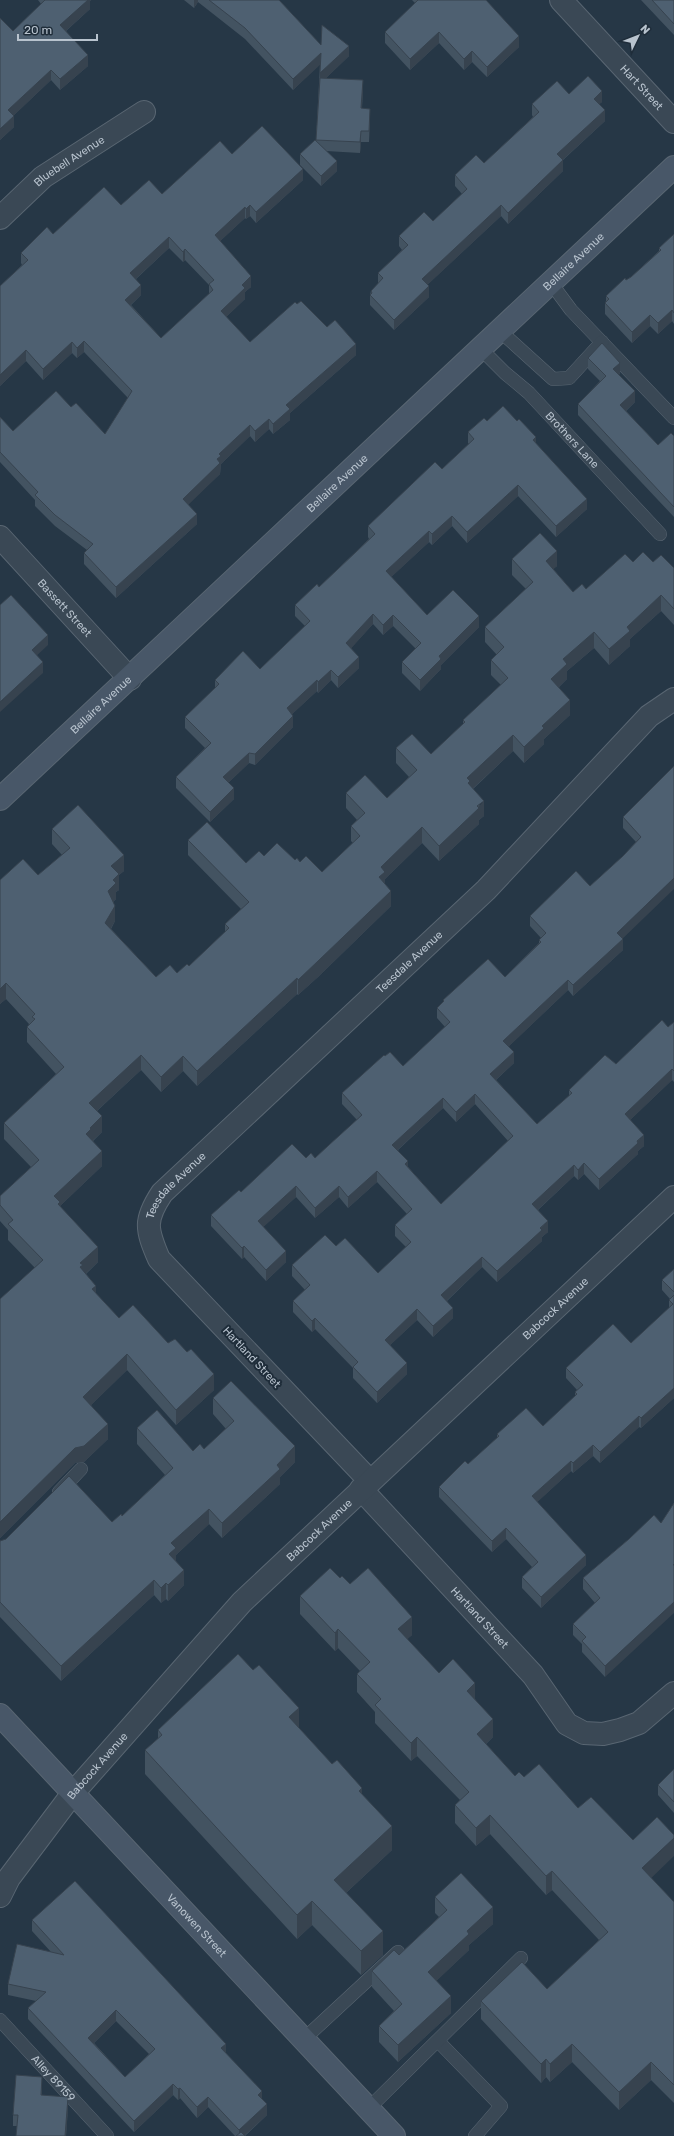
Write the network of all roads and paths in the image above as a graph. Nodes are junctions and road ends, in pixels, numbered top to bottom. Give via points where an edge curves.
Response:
1 (561, 0) edge
2 (144, 112) dead end
3 (674, 122) edge
4 (674, 167) edge
5 (0, 218) edge
6 (551, 283) junction
7 (500, 331) junction
8 (602, 342) junction
9 (481, 349) junction
10 (674, 418) edge
11 (660, 534) dead end
12 (0, 537) edge
13 (130, 679) junction
14 (674, 699) edge
15 (0, 799) edge
16 (674, 1197) edge
17 (148, 1225) joint
18 (81, 1470) dead end
19 (365, 1485) junction
20 (49, 1501) edge
21 (674, 1693) edge
22 (0, 1715) edge
23 (73, 1793) junction
24 (0, 1896) edge
25 (398, 1952) edge
26 (521, 1958) dead end
27 (0, 2020) edge
28 (304, 2038) junction
29 (438, 2041) junction
30 (369, 2108) junction
31 (107, 2136) edge
32 (394, 2136) edge
33 (475, 2136) edge

1 - 3 street, Hart Street
2 - 5 street, Bluebell Avenue via 43,177
4 - 6 street, Bellaire Avenue
6 - 7 street, Bellaire Avenue
6 - 8 lane via 571,310
7 - 8 lane via 553,379 569,378
7 - 9 street, Bellaire Avenue
8 - 10 lane
9 - 11 lane, Brothers Lane via 504,373 529,393
9 - 13 street, Bellaire Avenue
12 - 13 street, Bassett Street
13 - 15 street, Bellaire Avenue
14 - 17 street, Teesdale Avenue via 649,716 486,890 162,1193 150,1210
16 - 19 street, Babcock Avenue
17 - 19 street, Hartland Street via 151,1241 159,1259
18 - 20 lane
19 - 21 street, Hartland Street via 533,1676 567,1724 584,1733 602,1734 620,1730 639,1723
19 - 23 street, Babcock Avenue via 242,1602
22 - 23 street, Vanowen Street
23 - 24 street, Babcock Avenue via 9,1878
23 - 28 street, Vanowen Street
25 - 28 lane
26 - 29 lane
27 - 31 lane, Alley 89159
28 - 30 street, Vanowen Street
29 - 30 lane
29 - 33 lane via 501,2106
30 - 32 street, Vanowen Street

